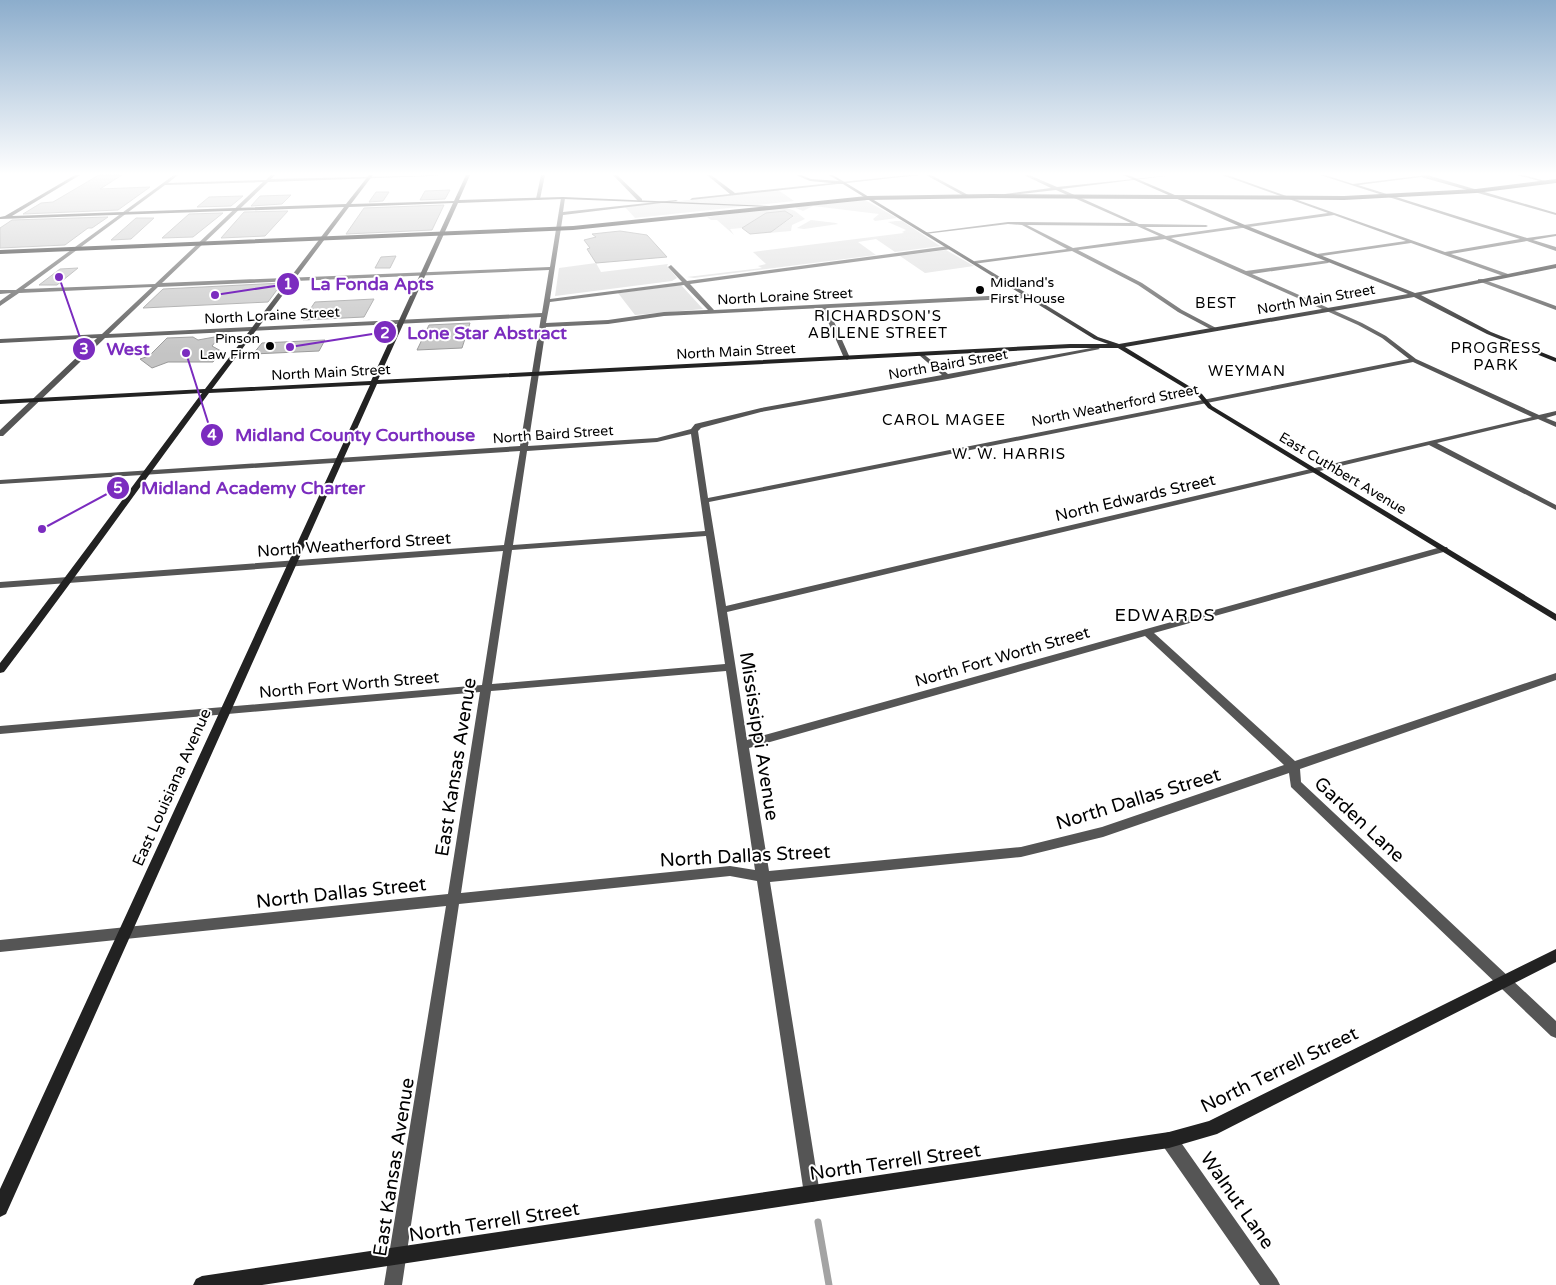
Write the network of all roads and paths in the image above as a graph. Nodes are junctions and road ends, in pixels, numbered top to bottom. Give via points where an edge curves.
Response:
1 (95, 235) edge
2 (210, 235) edge
3 (325, 235) edge
4 (413, 235) edge
5 (442, 235) edge
6 (557, 235) edge
7 (928, 235) edge
8 (1044, 235) edge
9 (1160, 235) edge
10 (1179, 235) edge
11 (1265, 235) edge
12 (1395, 235) edge
13 (1511, 235) edge
14 (1556, 235) edge
15 (1165, 237) junction
16 (323, 238) junction
17 (1527, 240) junction
18 (1413, 241) junction
19 (200, 244) junction
20 (949, 248) junction
21 (76, 249) junction
22 (1556, 249) edge
23 (1073, 250) junction
24 (0, 252) edge
25 (1445, 253) junction
26 (1317, 256) junction
27 (1329, 261) junction
28 (975, 263) junction
29 (1556, 266) edge
30 (671, 267) dead end
31 (552, 268) junction
32 (425, 273) junction
33 (1245, 273) junction
34 (1506, 275) junction
35 (292, 279) junction
36 (1480, 280) junction
37 (686, 282) junction
38 (157, 285) junction
39 (18, 291) junction
40 (0, 292) edge
41 (1414, 295) junction
42 (1028, 296) junction
43 (547, 300) junction
44 (0, 304) edge
45 (825, 307) junction
46 (1556, 308) edge
47 (1326, 310) junction
48 (713, 312) junction
49 (545, 315) junction
50 (402, 322) junction
51 (543, 326) junction
52 (254, 328) junction
53 (1216, 330) junction
54 (103, 336) junction
55 (0, 341) edge
56 (1119, 346) junction
57 (1097, 349) dead end
58 (921, 354) junction
59 (847, 358) junction
60 (1414, 360) junction
61 (1556, 360) edge
62 (536, 374) junction
63 (948, 377) junction
64 (375, 382) junction
65 (208, 391) junction
66 (36, 400) junction
67 (1205, 401) junction
68 (0, 402) edge
69 (1556, 413) edge
70 (1539, 417) junction
71 (1556, 425) edge
72 (694, 431) junction
73 (0, 434) edge
74 (1430, 442) junction
75 (524, 448) junction
76 (339, 460) junction
77 (1314, 470) junction
78 (145, 473) junction
79 (0, 482) edge
80 (704, 500) junction
81 (1556, 508) edge
82 (710, 533) junction
83 (509, 548) junction
84 (1444, 549) junction
85 (292, 564) junction
86 (68, 580) junction
87 (0, 585) edge
88 (722, 610) junction
89 (1556, 618) edge
90 (1147, 632) junction
91 (730, 667) junction
92 (0, 670) edge
93 (1556, 676) edge
94 (486, 688) junction
95 (226, 710) junction
96 (0, 730) edge
97 (743, 746) junction
98 (1294, 767) junction
99 (764, 877) junction
100 (454, 899) junction
101 (124, 933) junction
102 (0, 946) edge
103 (1556, 955) edge
104 (1503, 981) junction
105 (1556, 1031) edge
106 (1169, 1140) junction
107 (812, 1194) junction
108 (0, 1208) edge
109 (398, 1256) junction
110 (202, 1285) edge
111 (394, 1285) edge
112 (1271, 1285) edge

1 - 21 street
2 - 19 street
3 - 16 street
4 - 16 highway
5 - 32 street, East Louisiana Avenue
6 - 31 street, East Kansas Avenue
7 - 20 street, East Cuthbert Avenue
8 - 23 street
9 - 15 street
10 - 15 street
11 - 26 street
12 - 18 street
13 - 17 street
14 - 17 street
15 - 23 street
15 - 33 street
16 - 19 highway
16 - 35 street
17 - 22 street
17 - 25 street
18 - 25 street
18 - 26 street
19 - 21 highway
19 - 38 street
20 - 28 street, East Cuthbert Avenue
20 - 37 street
21 - 24 highway
21 - 39 street
23 - 28 street
23 - 53 street via 1140,284
25 - 34 street
26 - 27 street
27 - 33 street
27 - 41 street
28 - 42 street, East Cuthbert Avenue
29 - 34 street, North Main Street
30 - 37 street
31 - 32 street
31 - 43 street, East Kansas Avenue
32 - 35 street
32 - 50 street, East Louisiana Avenue
33 - 47 street
34 - 36 street, North Main Street
35 - 38 street
35 - 52 street
36 - 41 street, North Main Street
36 - 46 street
37 - 43 street
37 - 48 street
38 - 39 street
38 - 54 street
39 - 40 street
39 - 44 street
41 - 47 street, North Main Street
41 - 61 street
42 - 45 street, North Loraine Street
42 - 56 street, East Cuthbert Avenue via 1096,338
43 - 49 street, East Kansas Avenue
45 - 48 street, North Loraine Street
45 - 59 street
47 - 53 street, North Main Street
47 - 60 street via 1376,332
48 - 51 street, North Loraine Street
49 - 50 street, North Loraine Street
49 - 51 street, East Kansas Avenue
50 - 52 street, North Loraine Street
50 - 64 street, East Louisiana Avenue
51 - 62 street, East Kansas Avenue
52 - 54 street, North Loraine Street
52 - 65 street
53 - 56 street, North Main Street
54 - 55 street, North Loraine Street
54 - 66 street
56 - 58 street, North Main Street
56 - 67 street, East Cuthbert Avenue
57 - 63 street, North Baird Street
58 - 59 street, North Main Street
58 - 63 street
59 - 62 street, North Main Street
60 - 67 street, North Weatherford Street
60 - 70 street
62 - 64 street, North Main Street
62 - 75 street, East Kansas Avenue
63 - 72 street, North Baird Street via 761,410 698,426
64 - 65 street, North Main Street
64 - 76 street, East Louisiana Avenue
65 - 66 street, North Main Street
65 - 78 street
66 - 68 street, North Main Street
66 - 73 street
67 - 77 street, East Cuthbert Avenue
67 - 80 street, North Weatherford Street
69 - 70 street, North Edwards Street
70 - 71 street
70 - 74 street, North Edwards Street
72 - 75 street, North Baird Street via 657,440
72 - 80 street, Mississippi Avenue
74 - 77 street, North Edwards Street
74 - 81 street
75 - 76 street, North Baird Street
75 - 83 street, East Kansas Avenue
76 - 78 street, North Baird Street
76 - 85 street, East Louisiana Avenue
77 - 84 street, East Cuthbert Avenue
77 - 88 street, North Edwards Street
78 - 79 street, North Baird Street
78 - 86 street
80 - 82 street, Mississippi Avenue
82 - 83 street, North Weatherford Street
82 - 88 street, Mississippi Avenue
83 - 85 street, North Weatherford Street
83 - 94 street, East Kansas Avenue
84 - 89 street, East Cuthbert Avenue
84 - 90 street, North Fort Worth Street
85 - 86 street, North Weatherford Street
85 - 95 street, East Louisiana Avenue
86 - 87 street, North Weatherford Street
86 - 92 street
88 - 91 street, Mississippi Avenue
90 - 97 street, North Fort Worth Street
90 - 98 street
91 - 94 street, North Fort Worth Street
91 - 97 street, Mississippi Avenue
93 - 98 street, North Dallas Street
94 - 95 street, North Fort Worth Street
94 - 100 street, East Kansas Avenue
95 - 96 street, North Fort Worth Street
95 - 101 street, East Louisiana Avenue
97 - 99 street, Mississippi Avenue
98 - 99 street, North Dallas Street via 1103,832 1021,852
98 - 104 street, Garden Lane via 1295,784
99 - 100 street, North Dallas Street via 730,871
99 - 107 street, Mississippi Avenue
100 - 101 street, North Dallas Street
100 - 109 street, East Kansas Avenue
101 - 102 street, North Dallas Street
101 - 108 street, East Louisiana Avenue
103 - 104 street, North Terrell Street
104 - 105 street, Garden Lane
104 - 106 street, North Terrell Street via 1211,1128
106 - 107 street, North Terrell Street
106 - 112 street, Walnut Lane
107 - 109 street, North Terrell Street
109 - 110 street, North Terrell Street
109 - 111 street, East Kansas Avenue

